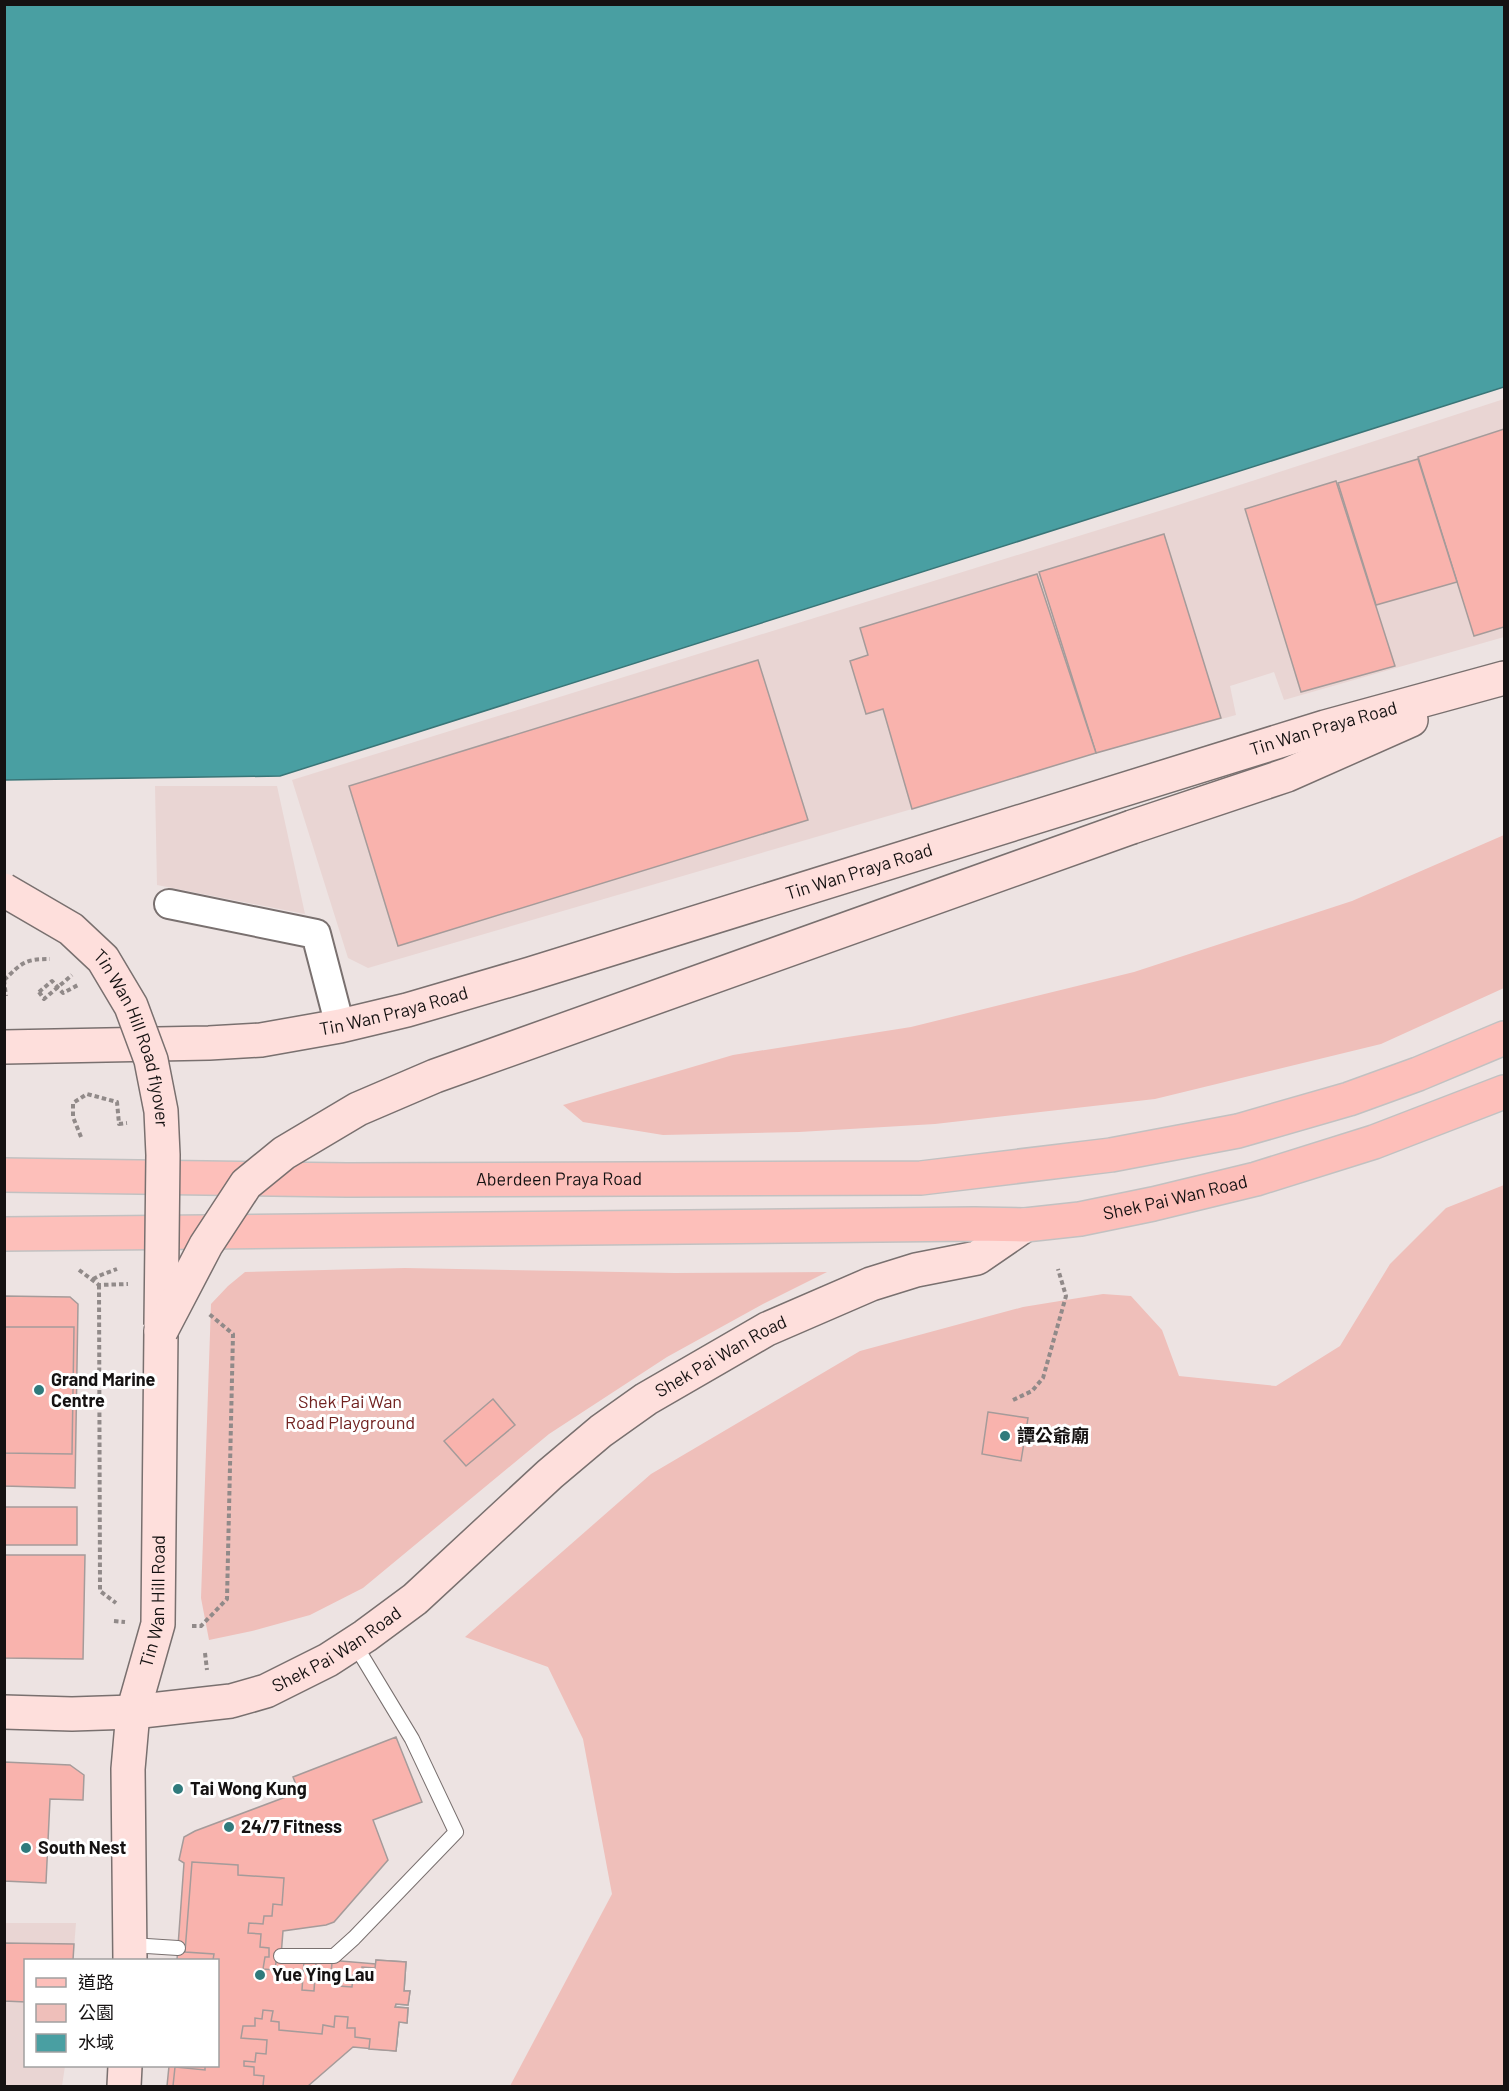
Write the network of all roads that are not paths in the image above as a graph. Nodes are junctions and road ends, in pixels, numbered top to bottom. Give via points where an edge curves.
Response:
1 (1494, 682) edge
2 (4, 890) edge
3 (169, 904) dead end
4 (340, 1026) junction
5 (1504, 1038) edge
6 (4, 1047) edge
7 (1504, 1092) edge
8 (4, 1175) edge
9 (1025, 1226) junction
10 (4, 1234) edge
11 (161, 1239) joint
12 (162, 1331) junction
13 (354, 1643) junction
14 (133, 1712) junction
15 (4, 1713) edge
16 (178, 1948) dead end
17 (130, 1953) edge
18 (281, 1956) dead end
19 (125, 2067) edge
20 (124, 2086) edge

1 - 4 main road, Tin Wan Praya Road via 1325,727 530,974
1 - 12 main road, bridge via 1287,775 435,1076 358,1109 284,1153 246,1184 207,1245
2 - 11 main road, Tin Wan Hill Road flyover, bridge via 71,929 103,959 131,1006 151,1060 161,1111
3 - 4 street via 316,934
4 - 6 main road, Tin Wan Praya Road via 261,1040
5 - 8 main road, Aberdeen Praya Road via 1349,1099 1238,1131 1111,1155 921,1178 347,1180
7 - 9 main road, Shek Pai Wan Road via 1374,1142 1256,1179 1132,1209
9 - 10 main road
9 - 13 main road, Shek Pai Wan Road via 977,1258 871,1284 767,1329 646,1399 550,1474 415,1599
11 - 12 main road, Tin Wan Hill Road, bridge
12 - 14 main road, Tin Wan Hill Road via 158,1624
13 - 14 main road, Shek Pai Wan Road via 266,1690 231,1701
13 - 18 lane via 412,1739 456,1832 334,1956
14 - 15 main road, Shek Pai Wan Road
14 - 17 main road, Tin Wan Hill Road via 128,1790
16 - 17 lane
19 - 20 main road

